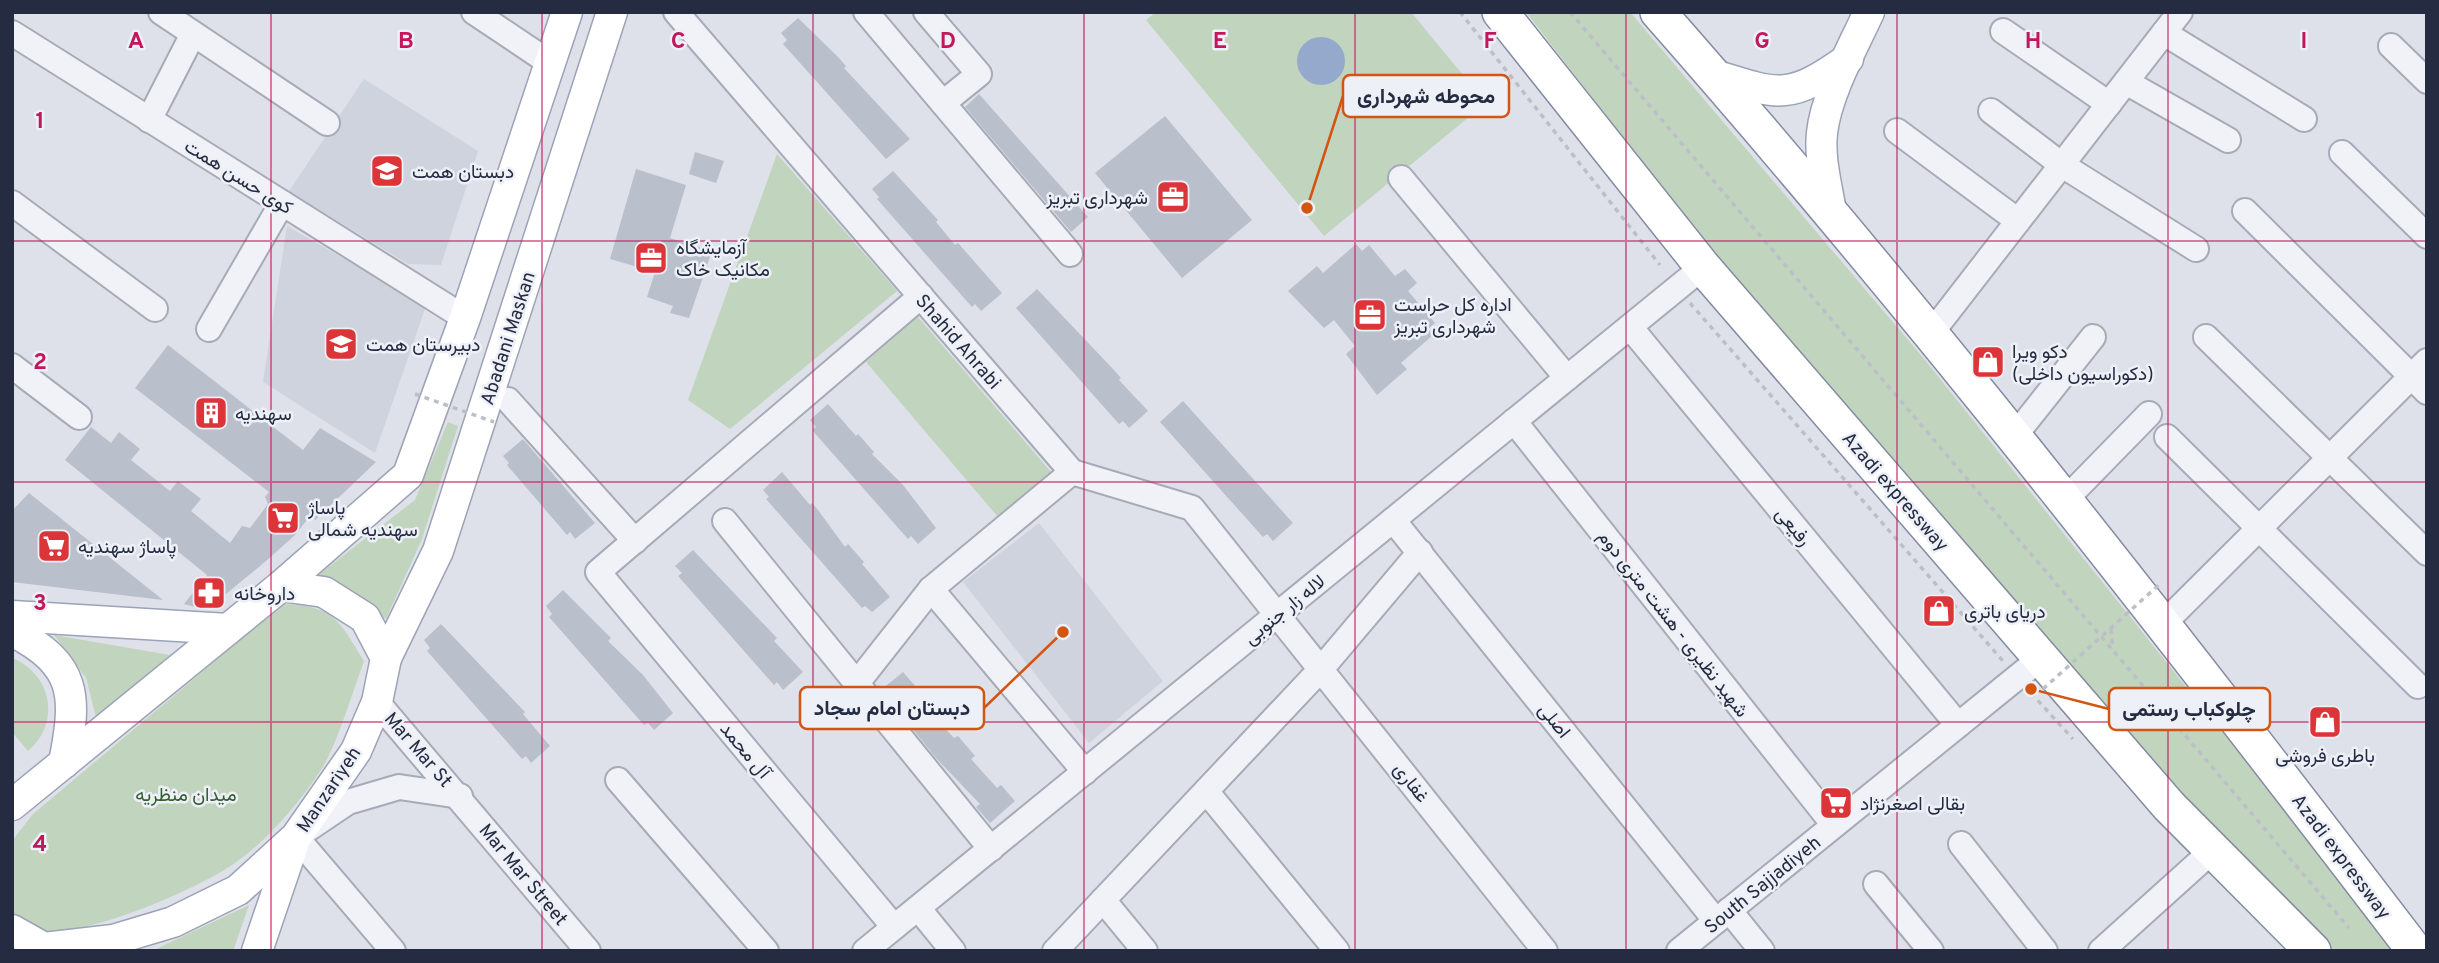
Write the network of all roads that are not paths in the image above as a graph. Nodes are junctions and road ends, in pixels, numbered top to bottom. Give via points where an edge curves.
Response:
1 (161, 12) edge
2 (474, 12) edge
3 (567, 12) edge
4 (612, 12) edge
5 (676, 12) edge
6 (866, 12) edge
7 (926, 12) edge
8 (1500, 12) edge
9 (1658, 12) edge
10 (1869, 12) edge
11 (2180, 12) edge
12 (2003, 32) dead end
13 (12, 33) edge
14 (2164, 33) junction
15 (193, 34) junction
16 (2391, 46) dead end
17 (1848, 59) junction
18 (550, 63) junction
19 (1714, 75) junction
20 (2427, 81) edge
21 (2126, 82) junction
22 (943, 103) junction
23 (2109, 104) junction
24 (1991, 111) dead end
25 (2304, 119) dead end
26 (149, 120) junction
27 (327, 123) dead end
28 (1897, 131) dead end
29 (2228, 140) dead end
30 (2342, 153) dead end
31 (2062, 165) junction
32 (1401, 178) dead end
33 (12, 203) edge
34 (282, 203) junction
35 (2245, 211) dead end
36 (1832, 218) junction
37 (2018, 221) junction
38 (2427, 236) edge
39 (2196, 250) dead end
40 (1070, 254) dead end
41 (1703, 267) junction
42 (921, 296) junction
43 (155, 309) dead end
44 (465, 318) junction
45 (1630, 327) junction
46 (209, 329) dead end
47 (1929, 336) junction
48 (2093, 337) dead end
49 (2206, 337) dead end
50 (12, 366) edge
51 (2421, 377) edge
52 (1567, 378) junction
53 (508, 400) dead end
54 (2149, 414) dead end
55 (79, 417) dead end
56 (1514, 421) junction
57 (2167, 437) dead end
58 (2013, 438) junction
59 (2329, 458) junction
60 (1072, 472) junction
61 (2064, 501) junction
62 (1393, 520) junction
63 (725, 521) dead end
64 (2259, 528) junction
65 (635, 541) junction
66 (1420, 552) junction
67 (2427, 553) edge
68 (281, 586) junction
69 (931, 589) junction
70 (1278, 614) junction
71 (12, 616) edge
72 (2164, 623) junction
73 (228, 629) junction
74 (12, 631) edge
75 (386, 658) junction
76 (1322, 668) junction
77 (2042, 673) junction
78 (858, 683) junction
79 (2418, 686) dead end
80 (377, 702) junction
81 (1958, 725) junction
82 (64, 763) junction
83 (1085, 772) junction
84 (618, 779) dead end
85 (1206, 791) junction
86 (460, 796) junction
87 (12, 805) edge
88 (1834, 825) junction
89 (296, 837) junction
90 (1961, 844) dead end
91 (991, 849) junction
92 (2213, 850) junction
93 (1876, 884) dead end
94 (1103, 900) junction
95 (918, 908) junction
96 (1723, 916) junction
97 (894, 927) junction
98 (12, 930) edge
99 (39, 950) edge
100 (257, 951) edge
101 (393, 951) edge
102 (588, 951) edge
103 (766, 951) edge
104 (865, 951) edge
105 (953, 951) edge
106 (1055, 951) edge
107 (1145, 951) edge
108 (1337, 951) edge
109 (1545, 951) edge
110 (1679, 951) edge
111 (1762, 951) edge
112 (1931, 951) edge
113 (2045, 951) edge
114 (2101, 951) edge
115 (2313, 951) edge
116 (2415, 951) edge

1 - 15 street
2 - 18 street
3 - 18 main road
4 - 75 main road, Abadani Maskan via 438,551
5 - 42 street, Shahid Ahrabi
6 - 22 street
7 - 22 street via 979,74
8 - 41 highway, Azadi expressway
9 - 19 highway, Azadi expressway
10 - 17 main road
11 - 14 street
12 - 23 street
13 - 26 street, کوی حسن همت
14 - 21 street
14 - 25 street
15 - 26 street
15 - 27 street
16 - 20 street
17 - 19 main road via 1792,92 1762,90
17 - 36 main road via 1822,131
18 - 44 main road
19 - 36 highway, Azadi expressway
21 - 23 street
21 - 29 street
22 - 40 street
23 - 31 street
24 - 31 street
26 - 34 street, کوی حسن همت
28 - 37 street
30 - 38 street
31 - 37 street
31 - 39 street
32 - 52 street
33 - 43 street
34 - 44 street, کوی حسن همت
34 - 46 street
35 - 51 street
36 - 47 highway, Azadi expressway
37 - 47 street
41 - 45 street, لاله زار جنوبی
41 - 77 highway, Azadi expressway
42 - 60 street, Shahid Ahrabi
42 - 65 street
44 - 68 main road via 408,475
45 - 52 street, لاله زار جنوبی
45 - 81 street, رفیعی
47 - 58 highway, Azadi expressway
48 - 58 street
49 - 59 street
50 - 55 street
51 - 59 street
52 - 56 street, لاله زار جنوبی
53 - 65 street
54 - 61 street
56 - 62 street, لاله زار جنوبی
56 - 88 street, شهید نظیری - هشت متری دوم
57 - 64 street
58 - 61 highway, Azadi expressway
59 - 64 street
59 - 67 street
60 - 69 street
60 - 70 street via 1192,508
61 - 72 highway, Azadi expressway
62 - 66 street, اصلی
62 - 70 street, لاله زار جنوبی
63 - 78 street
64 - 72 street
64 - 79 street
65 - 97 street, آل محمد via 598,572
66 - 76 street
66 - 96 street, اصلی
68 - 73 main road
68 - 75 main road via 324,592 365,618
69 - 78 street
69 - 83 street
70 - 76 street, غفاری
70 - 83 street, لاله زار جنوبی
71 - 73 main road
72 - 116 highway, Azadi expressway
73 - 82 main road
74 - 82 main road via 37,644 64,673 74,712
75 - 80 main road, Manzariyeh
76 - 85 street
76 - 109 street, غفاری
77 - 81 street, South Sajjadiyeh
77 - 92 highway, Azadi expressway
78 - 91 street
80 - 86 street, Mar Mar St
80 - 89 main road, Manzariyeh via 356,751
81 - 88 street, South Sajjadiyeh
82 - 87 main road
83 - 91 street, لاله زار جنوبی
84 - 103 street
85 - 94 street
85 - 108 street
86 - 89 street via 399,788 348,802
86 - 102 street, Mar Mar Street
88 - 96 street, South Sajjadiyeh
89 - 99 main road, Manzariyeh via 238,890 173,922 113,940
89 - 100 main road
89 - 101 street
90 - 113 street
91 - 95 street, لاله زار جنوبی
92 - 114 street
92 - 115 highway, Azadi expressway
93 - 112 street
94 - 106 street
94 - 107 street
95 - 97 street, لاله زار جنوبی
95 - 105 street
96 - 110 street, South Sajjadiyeh
96 - 111 street, اصلی
97 - 104 street, لاله زار جنوبی
98 - 99 main road, Manzariyeh

